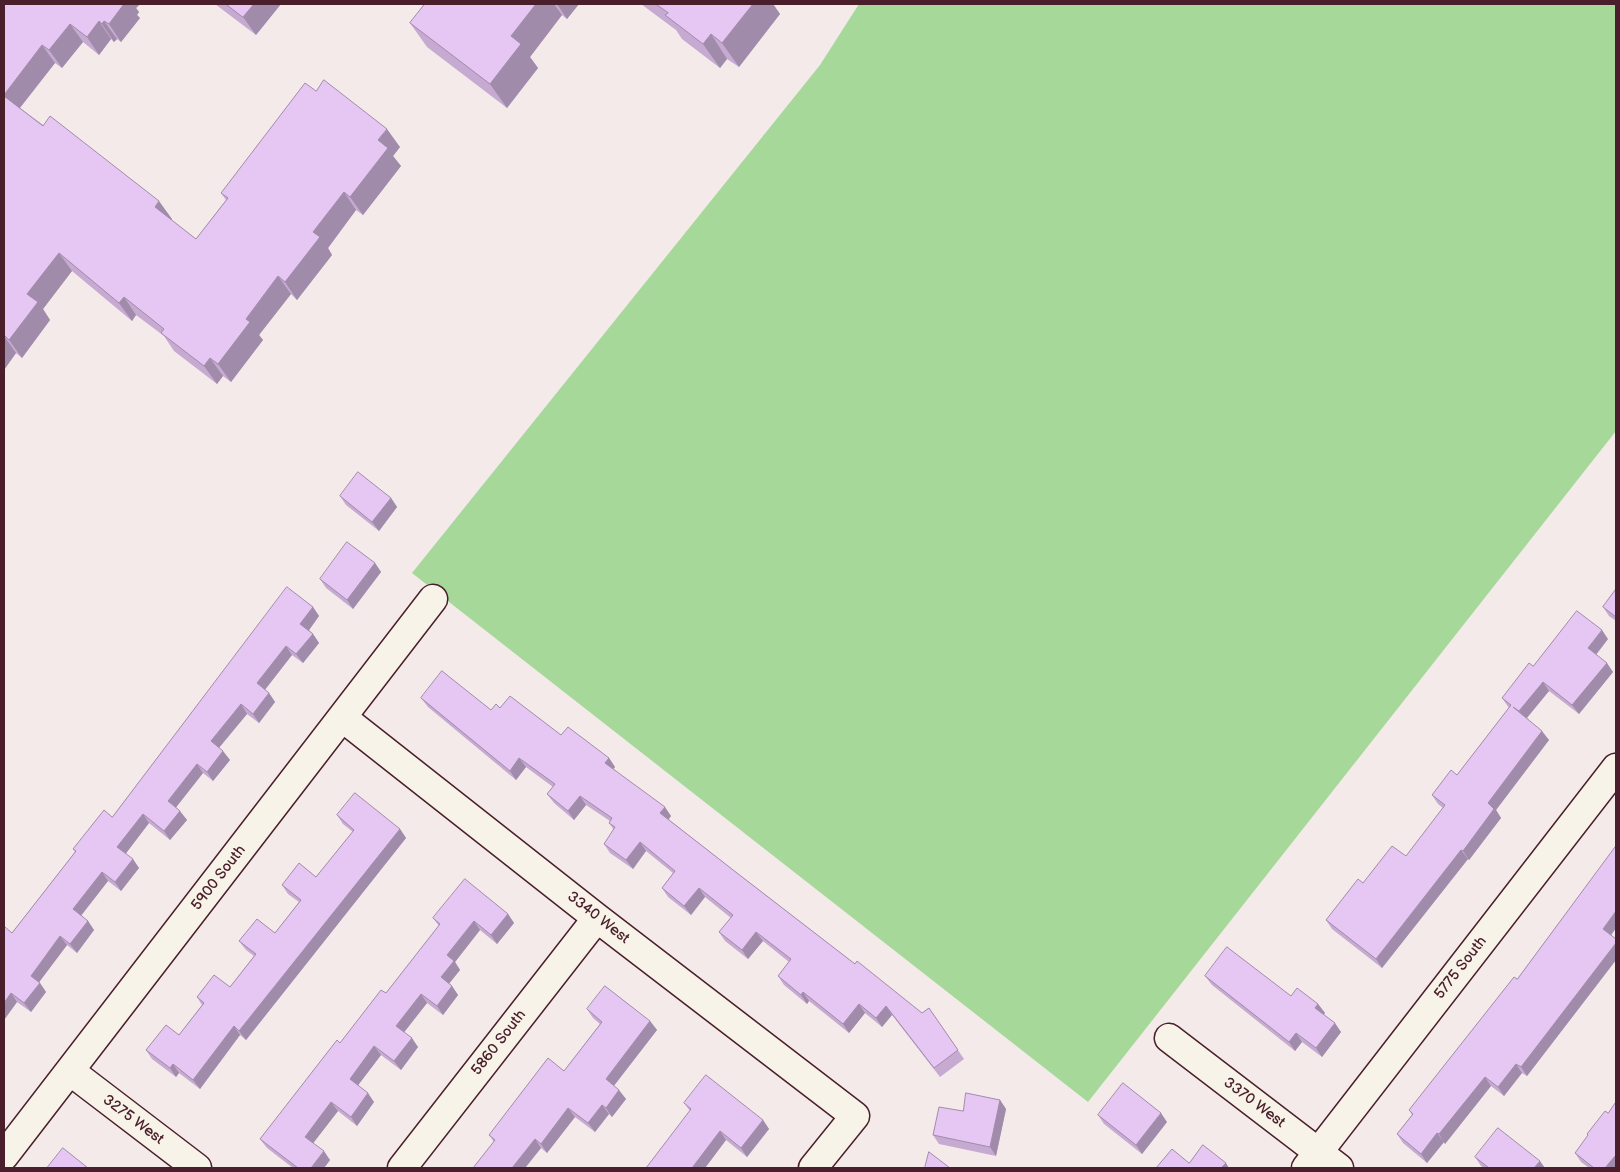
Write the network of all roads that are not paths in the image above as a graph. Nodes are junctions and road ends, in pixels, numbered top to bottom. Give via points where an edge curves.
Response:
1 (433, 599) dead end
2 (343, 718) junction
3 (1616, 768) edge
4 (597, 918) junction
5 (1169, 1038) dead end
6 (70, 1071) junction
7 (4, 1156) edge
8 (1321, 1163) edge
9 (197, 1168) edge
10 (402, 1168) edge
11 (813, 1168) edge

1 - 2 street, 5900 South
2 - 4 street, 3340 West
2 - 6 street, 5900 South
3 - 8 street, 5775 South
4 - 10 street, 5860 South
4 - 11 street, 3340 West via 855,1116
5 - 8 street, 3370 West
6 - 7 street, 5900 South
6 - 9 street, 3275 West

